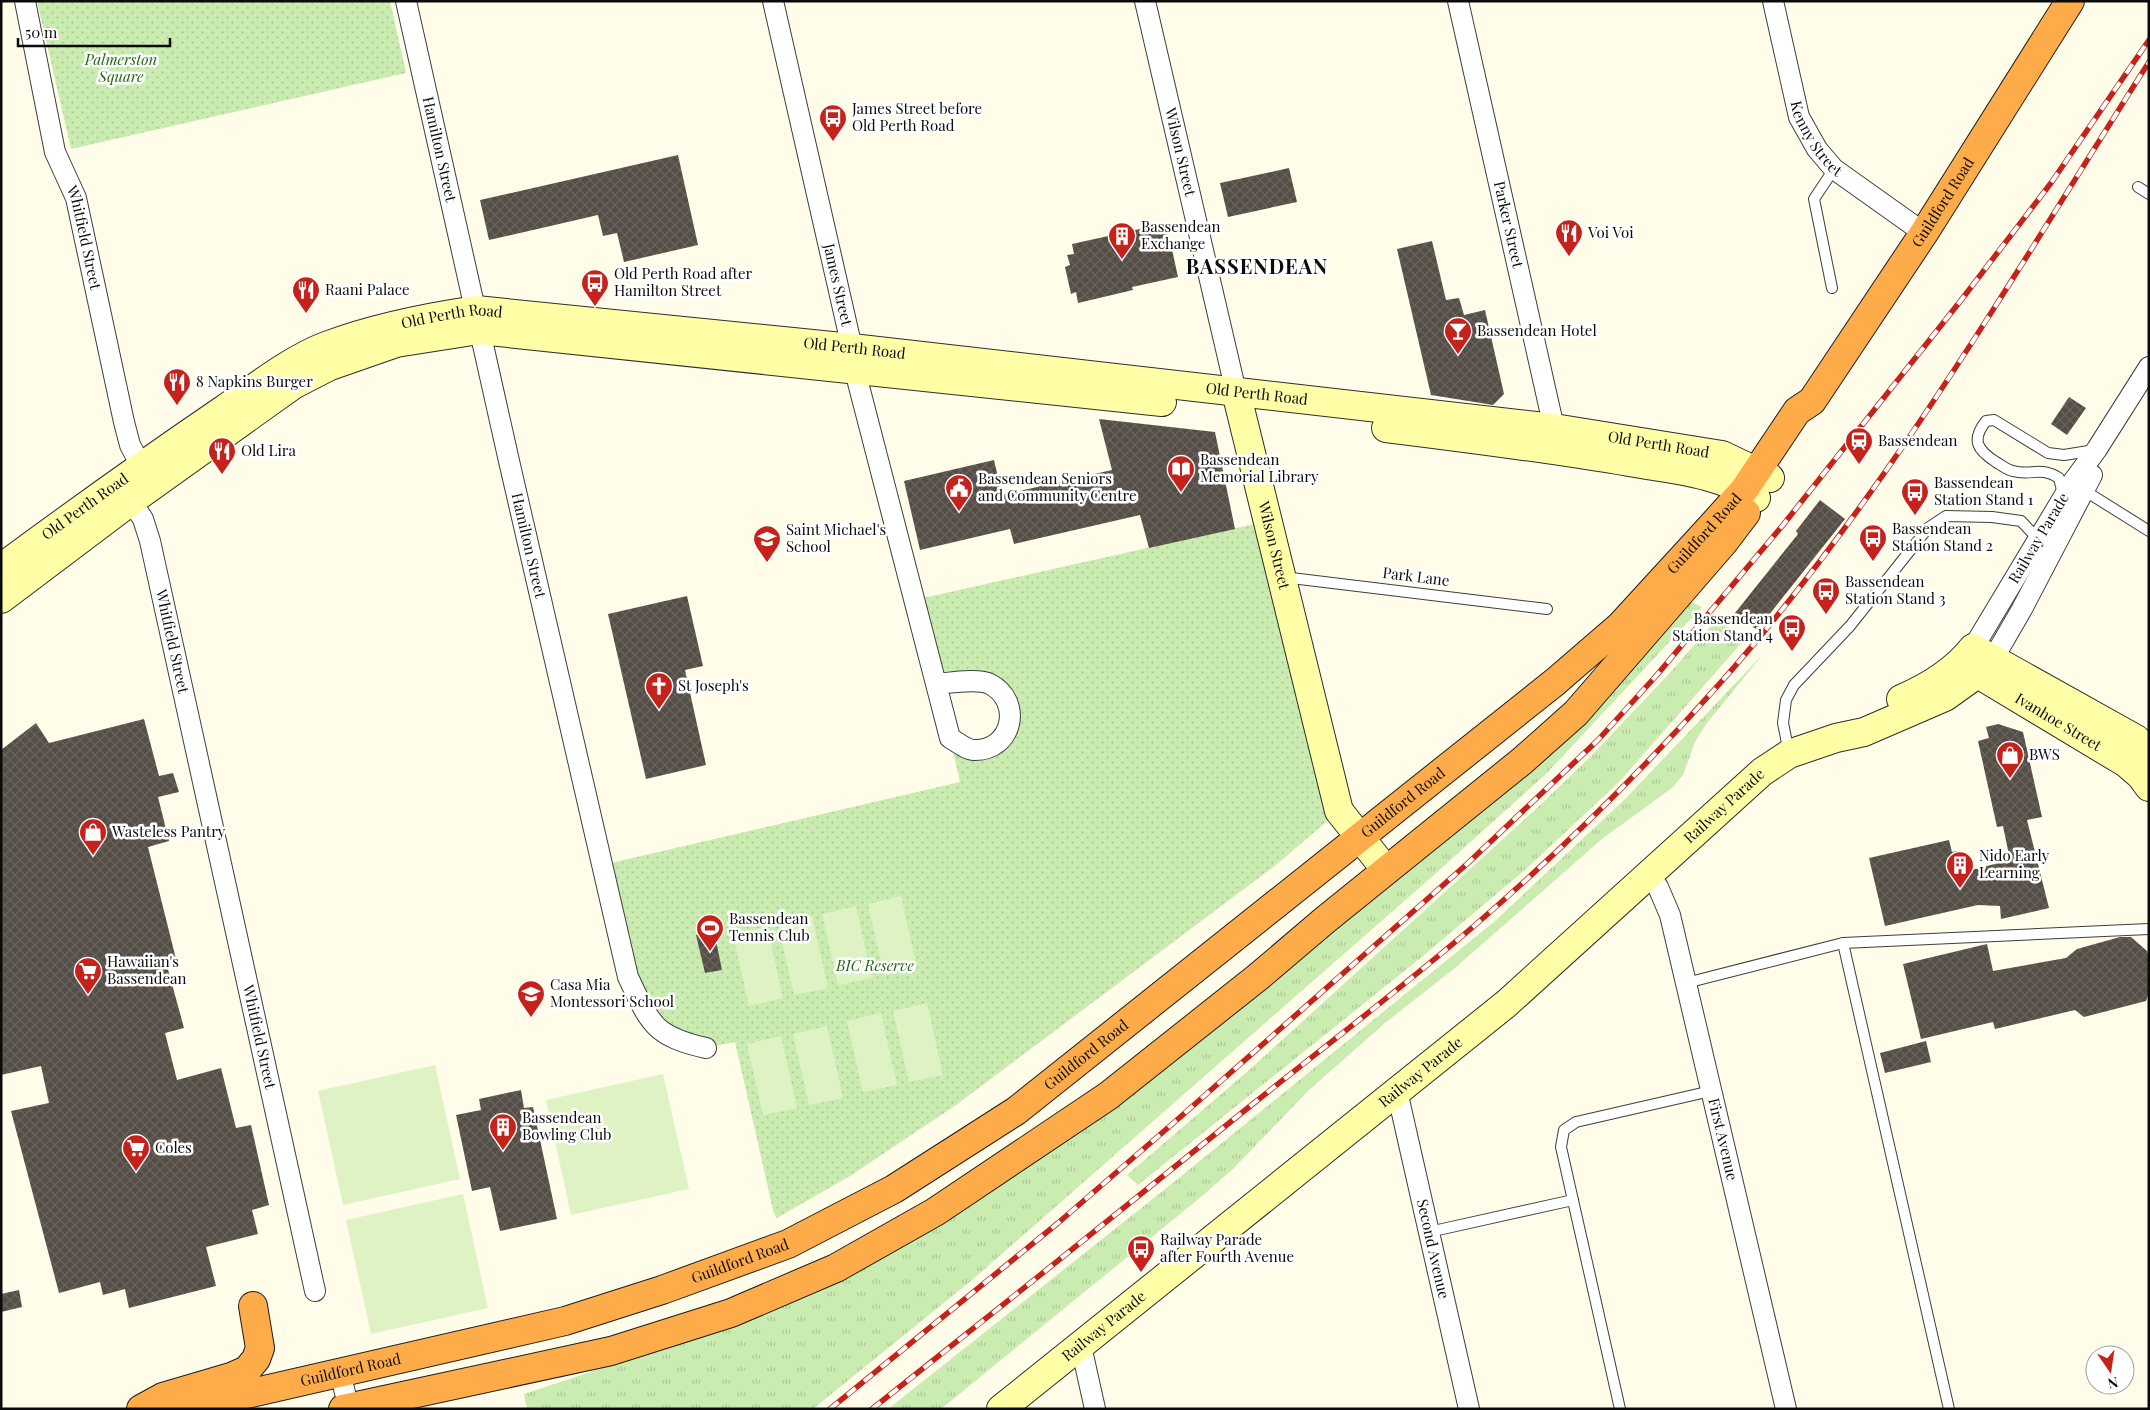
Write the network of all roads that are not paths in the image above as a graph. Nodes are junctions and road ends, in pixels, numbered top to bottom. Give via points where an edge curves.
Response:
1 (25, 1) edge
2 (406, 1) edge
3 (773, 1) edge
4 (1146, 1) edge
5 (1458, 1) edge
6 (1773, 1) edge
7 (2070, 1) edge
8 (1834, 169) junction
9 (2138, 187) dead end
10 (2149, 194) edge
11 (1924, 232) junction
12 (1832, 288) dead end
13 (478, 320) junction
14 (854, 360) junction
15 (2149, 367) edge
16 (2149, 390) edge
17 (1239, 401) junction
18 (1552, 438) junction
19 (2097, 449) junction
20 (141, 466) junction
21 (1756, 484) junction
22 (2072, 490) junction
23 (131, 500) junction
24 (2149, 531) edge
25 (2039, 539) junction
26 (2048, 558) junction
27 (1, 568) edge
28 (1282, 577) junction
29 (1, 599) edge
30 (1546, 609) dead end
31 (1976, 661) junction
32 (936, 684) dead end
33 (1789, 754) junction
34 (2147, 772) edge
35 (1361, 838) junction
36 (1386, 870) junction
37 (1649, 876) junction
38 (2149, 929) edge
39 (1843, 942) junction
40 (1686, 983) junction
41 (706, 1048) dead end
42 (1397, 1091) junction
43 (1711, 1092) junction
44 (1573, 1200) junction
45 (1429, 1232) junction
46 (315, 1291) dead end
47 (253, 1306) dead end
48 (1081, 1346) junction
49 (340, 1372) junction
50 (347, 1408) edge
51 (141, 1409) edge
52 (181, 1409) edge
53 (1001, 1409) edge
54 (1095, 1409) edge
55 (1469, 1409) edge
56 (1620, 1409) edge
57 (1786, 1409) edge
58 (1948, 1409) edge

1 - 20 street, Whitfield Street via 55,152 76,198 124,422 130,445
2 - 13 street, Hamilton Street
3 - 14 street, James Street
4 - 17 street, Wilson Street
5 - 18 street, Parker Street
6 - 8 street, Kenny Street via 1799,117 1817,149
7 - 11 highway, Guildford Road
8 - 11 street, Kenny Street
8 - 12 lane via 1814,199
9 - 10 lane
11 - 21 highway, Guildford Road via 1812,401 1813,415
13 - 14 street, Old Perth Road
13 - 20 street, Old Perth Road via 443,315 324,346 265,381
13 - 23 street, Old Perth Road via 330,366 293,385
13 - 41 street, Hamilton Street via 628,977 648,1018 666,1036
14 - 17 street, Old Perth Road
14 - 32 street, James Street
15 - 19 street, Railway Parade
16 - 22 street, Railway Parade
17 - 18 street, Old Perth Road
17 - 28 street, Wilson Street
18 - 21 street, Old Perth Road
19 - 22 street, Railway Parade
19 - 22 lane via 2056,455 1994,420 1986,421 1981,427 1977,442 1985,455 2012,471 2052,473 2059,478 2063,488
20 - 23 street
20 - 27 street, Old Perth Road
21 - 35 highway, Guildford Road via 1621,625
21 - 36 highway, Guildford Road via 1724,542 1576,713 1522,761
22 - 24 lane
22 - 25 street, Railway Parade
22 - 26 street, Railway Parade
23 - 29 street, Old Perth Road
23 - 46 street, Whitfield Street via 143,519 150,541
25 - 26 lane
25 - 31 street, Railway Parade
25 - 33 lane via 2021,521 1992,517 1946,516 1928,528 1850,626 1794,685 1786,700 1783,723
26 - 31 street, Railway Parade via 2022,609
28 - 30 lane, Park Lane
28 - 35 street, Wilson Street via 1339,810
31 - 33 street, Railway Parade via 1945,697 1929,705 1864,732
31 - 34 street, Ivanhoe Street via 2136,739
33 - 37 street, Railway Parade via 1753,780
35 - 36 street, Wilson Street
35 - 49 highway, Guildford Road via 1016,1110 894,1189 788,1244 662,1290 565,1321
36 - 50 highway, Guildford Road via 1108,1096 935,1212 836,1268 731,1313 611,1352
37 - 40 street, First Avenue via 1658,887 1670,915
37 - 42 street, Railway Parade via 1506,1004
38 - 39 lane
39 - 40 lane
39 - 58 lane
40 - 43 street, First Avenue
42 - 45 street, Second Avenue
42 - 48 street, Railway Parade
43 - 44 lane via 1576,1122 1564,1130 1561,1147
43 - 57 street, First Avenue
44 - 45 lane
44 - 56 lane
45 - 55 street, Second Avenue
47 - 51 highway via 260,1348 247,1370 163,1397
48 - 53 street, Railway Parade
48 - 54 street
49 - 50 street
49 - 52 highway, Guildford Road

